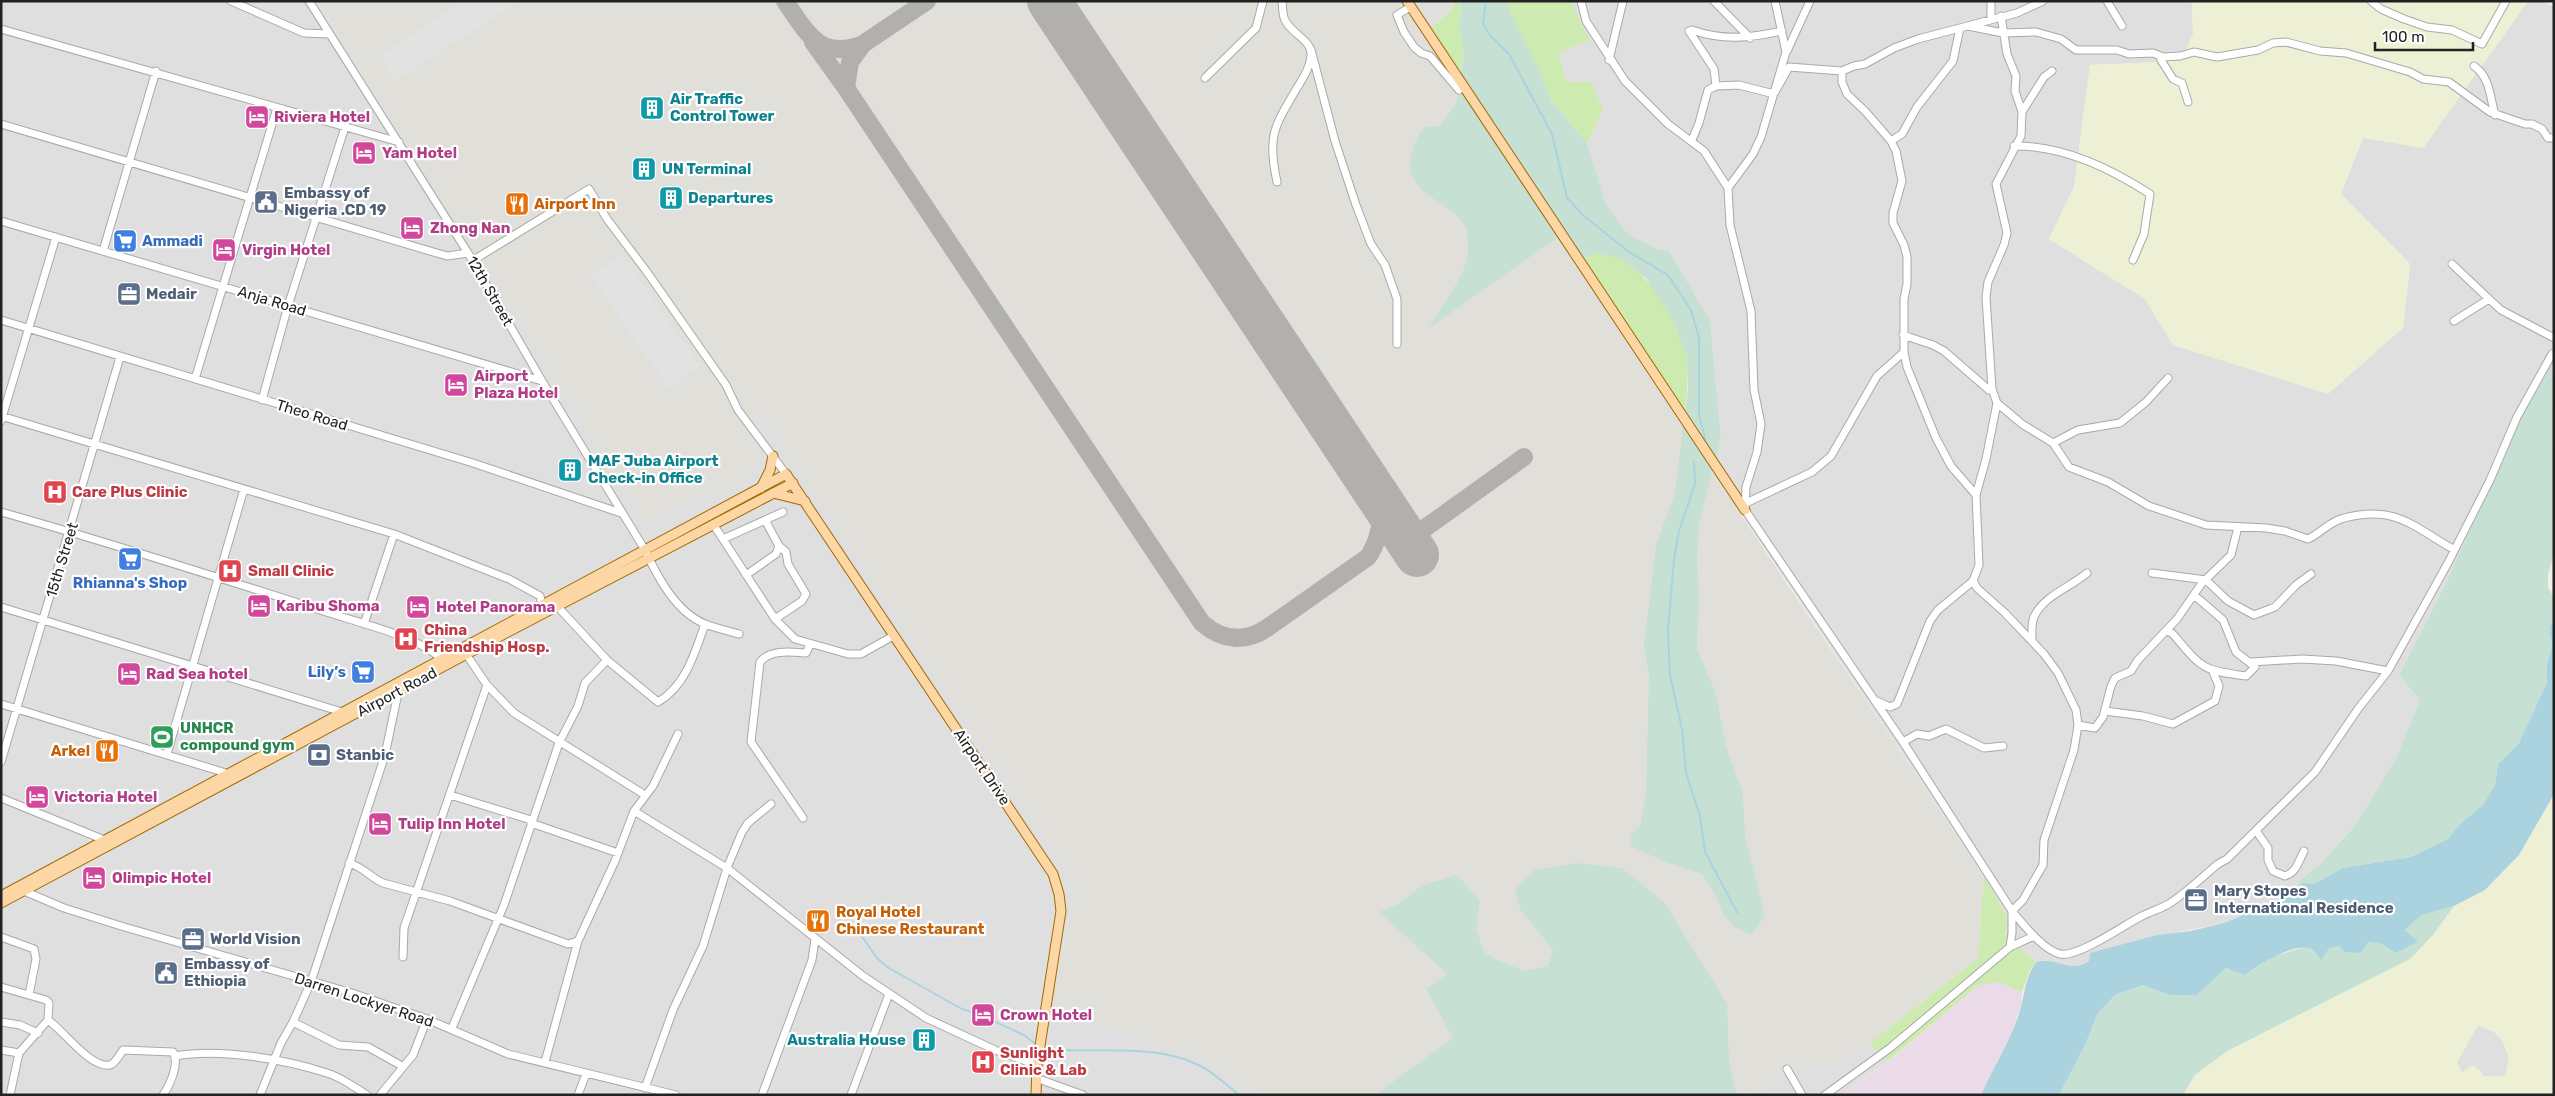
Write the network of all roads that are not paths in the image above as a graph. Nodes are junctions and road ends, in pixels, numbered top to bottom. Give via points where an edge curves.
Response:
1 (232, 1) edge
2 (309, 1) edge
3 (1263, 1) edge
4 (1282, 1) edge
5 (1582, 1) edge
6 (1623, 1) edge
7 (1714, 1) edge
8 (1775, 1) edge
9 (1810, 1) edge
10 (1991, 1) edge
11 (2043, 1) edge
12 (2107, 1) edge
13 (2372, 1) edge
14 (2506, 1) edge
15 (1407, 5) edge
16 (2001, 16) junction
17 (1991, 18) junction
18 (1968, 26) junction
19 (2122, 26) dead end
20 (1960, 28) junction
21 (1, 29) edge
22 (1782, 31) junction
23 (2002, 33) junction
24 (329, 34) junction
25 (1750, 38) junction
26 (1311, 50) junction
27 (1786, 52) junction
28 (1610, 60) junction
29 (2161, 60) dead end
30 (2474, 66) dead end
31 (156, 71) junction
32 (1842, 71) junction
33 (2052, 71) dead end
34 (1205, 78) dead end
35 (1716, 86) junction
36 (1459, 90) dead end
37 (1774, 92) junction
38 (2188, 102) dead end
39 (277, 108) junction
40 (2022, 112) junction
41 (2496, 115) junction
42 (1, 124) edge
43 (345, 127) junction
44 (2554, 138) edge
45 (1692, 140) junction
46 (1891, 141) junction
47 (399, 142) junction
48 (2014, 146) junction
49 (129, 162) junction
50 (1277, 182) dead end
51 (1728, 188) junction
52 (249, 198) junction
53 (316, 217) junction
54 (1, 221) edge
55 (56, 237) junction
56 (103, 251) junction
57 (468, 253) junction
58 (2134, 260) dead end
59 (472, 261) junction
60 (2452, 264) dead end
61 (223, 287) junction
62 (2489, 299) junction
63 (288, 306) junction
64 (1, 320) edge
65 (2454, 321) dead end
66 (28, 329) junction
67 (1903, 335) junction
68 (2554, 338) edge
69 (1397, 344) dead end
70 (1904, 352) junction
71 (2552, 354) dead end
72 (120, 357) junction
73 (2168, 378) dead end
74 (195, 379) junction
75 (542, 382) junction
76 (1992, 390) junction
77 (262, 400) junction
78 (1997, 403) junction
79 (2, 418) edge
80 (2053, 443) junction
81 (96, 444) junction
82 (772, 456) junction
83 (786, 474) junction
84 (793, 483) junction
85 (244, 489) junction
86 (760, 489) junction
87 (773, 493) junction
88 (1976, 495) junction
89 (805, 501) junction
90 (1746, 507) junction
91 (1, 512) edge
92 (783, 512) dead end
93 (621, 514) junction
94 (765, 520) junction
95 (713, 524) junction
96 (2238, 527) junction
97 (70, 532) junction
98 (394, 534) junction
99 (723, 539) junction
100 (779, 546) junction
101 (2453, 549) junction
102 (647, 554) junction
103 (2087, 573) dead end
104 (2152, 573) dead end
105 (2311, 574) dead end
106 (746, 575) junction
107 (218, 577) junction
108 (2206, 580) junction
109 (1973, 581) junction
110 (2194, 595) junction
111 (542, 606) junction
112 (1, 607) edge
113 (558, 607) junction
114 (44, 618) junction
115 (775, 619) junction
116 (364, 624) junction
117 (705, 624) junction
118 (2166, 631) junction
119 (738, 634) dead end
120 (894, 636) junction
121 (2032, 641) junction
122 (810, 645) junction
123 (466, 654) junction
124 (442, 659) junction
125 (607, 660) junction
126 (2251, 662) junction
127 (193, 668) junction
128 (2388, 671) junction
129 (2213, 672) junction
130 (487, 685) junction
131 (398, 693) junction
132 (1875, 700) junction
133 (1, 704) edge
134 (16, 708) junction
135 (2105, 711) junction
136 (346, 715) junction
137 (2078, 725) junction
138 (678, 734) dead end
139 (1903, 742) junction
140 (559, 743) junction
141 (2003, 746) dead end
142 (166, 754) junction
143 (1, 762) edge
144 (229, 774) junction
145 (450, 794) junction
146 (645, 795) junction
147 (1, 798) edge
148 (771, 804) dead end
149 (634, 811) junction
150 (803, 818) dead end
151 (531, 821) junction
152 (2257, 832) junction
153 (110, 843) junction
154 (2304, 851) dead end
155 (618, 853) junction
156 (349, 863) junction
157 (727, 868) junction
158 (24, 891) junction
159 (417, 892) junction
160 (1, 896) edge
161 (1, 904) edge
162 (2012, 911) junction
163 (498, 918) junction
164 (2034, 936) junction
165 (1, 937) edge
166 (815, 939) junction
167 (578, 940) junction
168 (2010, 947) junction
169 (403, 957) dead end
170 (311, 982) junction
171 (1, 988) edge
172 (889, 994) junction
173 (29, 995) junction
174 (426, 1019) junction
175 (48, 1020) junction
176 (1, 1022) edge
177 (293, 1022) junction
178 (452, 1028) junction
179 (38, 1033) junction
180 (1, 1050) edge
181 (19, 1053) junction
182 (175, 1056) junction
183 (273, 1060) junction
184 (545, 1062) dead end
185 (1038, 1065) junction
186 (402, 1066) junction
187 (1787, 1068) dead end
188 (586, 1074) junction
189 (1036, 1078) junction
190 (645, 1088) junction
191 (10, 1095) edge
192 (163, 1095) edge
193 (260, 1095) edge
194 (367, 1095) edge
195 (380, 1095) edge
196 (578, 1095) edge
197 (676, 1095) edge
198 (762, 1095) edge
199 (851, 1095) edge
200 (1036, 1095) edge
201 (1084, 1095) edge
202 (1802, 1095) edge
203 (1825, 1095) edge

1 - 24 street via 304,33
2 - 24 street, 12th Street
3 - 34 street via 1256,28
4 - 26 street via 1284,19
5 - 28 street via 1586,21
6 - 28 street
7 - 25 street
8 - 22 street
9 - 27 street
10 - 17 street
11 - 16 street via 2017,13
12 - 19 street
13 - 14 street via 2381,9 2404,19 2452,30 2482,44
15 - 36 street via 1397,15 1404,32 1414,47 1430,56
15 - 90 main road
16 - 17 street
16 - 23 street
17 - 18 street
18 - 20 street
18 - 23 street
20 - 32 street via 1918,39
20 - 46 street via 1953,61 1917,107 1902,134
21 - 31 street
22 - 25 street
22 - 27 street
23 - 40 street via 2016,76 2015,91
23 - 41 street via 2036,32 2061,39 2076,50 2116,50 2163,57 2194,52 2217,57 2286,42 2320,51 2346,53 2423,79 2450,82
24 - 47 street, 12th Street
25 - 35 street via 1691,30 1714,69
26 - 50 street via 1306,73 1273,134 1272,156
26 - 69 street via 1334,140 1356,205 1371,244 1385,265 1397,299
27 - 37 street
28 - 45 street via 1652,109
29 - 38 street via 2173,78 2182,83
30 - 41 street via 2488,83
31 - 39 street
31 - 49 street
32 - 37 street via 1790,67
32 - 46 street via 1846,94
33 - 40 street via 2044,77
35 - 37 street via 1739,85
35 - 45 street via 1708,90
37 - 51 street via 1762,137
39 - 43 street
39 - 52 street
40 - 48 street via 2021,136
41 - 44 street via 2532,124 2542,129 2548,138
42 - 49 street
43 - 47 street
43 - 53 street
45 - 51 street via 1704,151
46 - 67 street via 1902,181 1893,224 1907,257
47 - 57 street, 12th Street
48 - 58 street via 2063,151 2150,194 2144,234
48 - 76 street via 1996,184 2007,233 1988,282 1986,298
49 - 52 street
49 - 56 street
51 - 90 street via 1730,225 1751,311 1754,390 1761,424 1757,452 1746,487
52 - 53 street
52 - 61 street
53 - 57 street via 447,256
53 - 63 street
54 - 55 street, Anja Road
55 - 56 street, Anja Road
55 - 66 street
56 - 61 street, Anja Road
57 - 59 street, 12th Street
59 - 75 street, 12th Street
59 - 82 street via 589,189
60 - 62 street
61 - 63 street, Anja Road
61 - 74 street
62 - 65 street
62 - 68 street via 2501,310
63 - 75 street, Anja Road
63 - 77 street
64 - 66 street, Theo Road
66 - 72 street, Theo Road
66 - 79 street
67 - 70 street
67 - 76 street via 1944,351
70 - 88 street via 1936,438 1951,466
70 - 90 street via 1877,376 1831,456 1812,472
71 - 101 street via 2517,417 2490,480
72 - 74 street, Theo Road
72 - 81 street, 15th Street
73 - 80 street via 2120,424 2078,430
74 - 77 street, Theo Road
75 - 93 street, 12th Street
76 - 78 street
77 - 93 street, Theo Road via 473,463
78 - 80 street via 2022,424
78 - 88 street
79 - 81 street
80 - 96 street via 2069,467 2108,482 2149,506 2206,525
81 - 85 street
81 - 97 street, 15th Street
82 - 83 street
82 - 86 main road via 770,470
83 - 84 main road, Airport Drive
83 - 86 main road, Airport Road
84 - 87 main road, Airport Road
84 - 89 main road, Airport Drive
85 - 98 street
85 - 107 street
86 - 102 main road, Airport Road
87 - 89 main road
87 - 95 main road, Airport Road
88 - 109 street via 1979,565
89 - 120 main road, Airport Drive
90 - 132 street
91 - 97 street
92 - 94 street
93 - 102 street, 12th Street
94 - 99 street
94 - 100 street
95 - 99 street
95 - 102 main road, Airport Road
96 - 101 street via 2285,531 2308,539 2344,517 2380,512 2410,522
96 - 108 street via 2231,555
97 - 107 street
97 - 114 street, 15th Street
98 - 111 street via 509,579 540,596
98 - 116 street
99 - 106 street
100 - 106 street via 776,554
100 - 115 street via 786,552 788,564 806,597
101 - 128 street
102 - 111 main road, Airport Road
102 - 113 main road, Airport Road
102 - 117 street, 12th Street via 672,596 688,614
103 - 121 street via 2050,597 2034,617
104 - 108 street
105 - 108 street via 2275,607 2254,615 2228,601
106 - 115 street
107 - 116 street
107 - 127 street
108 - 110 street
109 - 121 street
109 - 132 street via 1938,610 1930,621 1897,704 1887,707
110 - 118 street
110 - 126 street via 2223,620 2236,652
111 - 124 main road, Airport Road
112 - 114 street
113 - 123 main road, Airport Road
113 - 125 street
114 - 127 street
114 - 134 street, 15th Street
115 - 122 street via 794,639
116 - 124 street via 424,645
117 - 119 street, 12th Street
117 - 125 street via 692,662 681,681 660,701
118 - 129 street via 2172,633 2199,665
118 - 135 street via 2131,671 2115,678
120 - 122 street via 861,654
120 - 185 main road, Airport Drive via 1056,882 1060,917
121 - 137 street via 2058,673 2076,710
122 - 150 street via 806,653 778,652 760,662 751,742
123 - 130 street
123 - 131 main road, Airport Road
124 - 136 main road, Airport Road
125 - 140 street via 585,682 578,706
126 - 128 street via 2319,660
126 - 129 street via 2255,667 2246,676
127 - 136 street
127 - 142 street
128 - 152 street via 2315,772
129 - 135 street via 2219,686 2215,701 2173,724
130 - 140 street via 514,713
130 - 145 street
131 - 136 main road, Airport Road
131 - 156 street via 385,755
132 - 139 street
133 - 134 street
134 - 142 street
134 - 143 street, 15th Street
135 - 137 street via 2095,728
136 - 144 main road, Airport Road
136 - 153 main road, Airport Road
137 - 162 street via 2074,750 2044,840 2043,865 2023,900
138 - 146 street via 654,786
139 - 141 street via 1917,734 1929,736 1946,729 1984,748
139 - 162 street
140 - 146 street
140 - 151 street
142 - 144 street
144 - 153 main road, Airport Road
145 - 151 street
145 - 159 street
146 - 149 street
147 - 153 street
148 - 157 street via 745,827
149 - 155 street
149 - 157 street
151 - 155 street
151 - 163 street
152 - 154 street via 2268,848 2268,860 2273,871 2285,876 2299,865
152 - 164 street via 2168,904 2086,947 2062,954 2054,952
153 - 158 main road, Airport Road
153 - 160 main road, Airport Road
155 - 167 street
156 - 159 street via 382,883
156 - 170 street
157 - 166 street
157 - 190 street via 703,946 673,1010
158 - 161 main road, Airport Road
158 - 170 street, Darren Lockyer Road via 64,908
159 - 163 street
159 - 169 street via 403,932
162 - 164 street
162 - 168 street
163 - 167 street via 571,945
163 - 178 street
164 - 168 street
165 - 173 street via 34,950 36,959
166 - 172 street
166 - 198 street via 812,960
167 - 184 street
168 - 203 street via 1890,1048
170 - 174 street, Darren Lockyer Road
170 - 177 street
171 - 173 street
172 - 185 street via 926,1018 995,1050
172 - 199 street
173 - 175 street via 49,1003
174 - 178 street, Darren Lockyer Road
174 - 186 street via 413,1055
175 - 179 street
175 - 182 street via 82,1053 109,1066 122,1050 162,1050 173,1052
176 - 179 street via 20,1025
177 - 183 street
177 - 186 street via 339,1045 368,1047
178 - 188 street, Darren Lockyer Road via 508,1054
179 - 181 street
180 - 181 street
181 - 191 street
182 - 183 street via 205,1052
182 - 192 street via 172,1077
183 - 193 street
183 - 194 street via 327,1073
185 - 189 main road, Airport Drive
186 - 195 street
187 - 202 street
188 - 190 street, Darren Lockyer Road
188 - 196 street
189 - 200 main road, Airport Drive
189 - 201 street
190 - 197 street, Darren Lockyer Road

